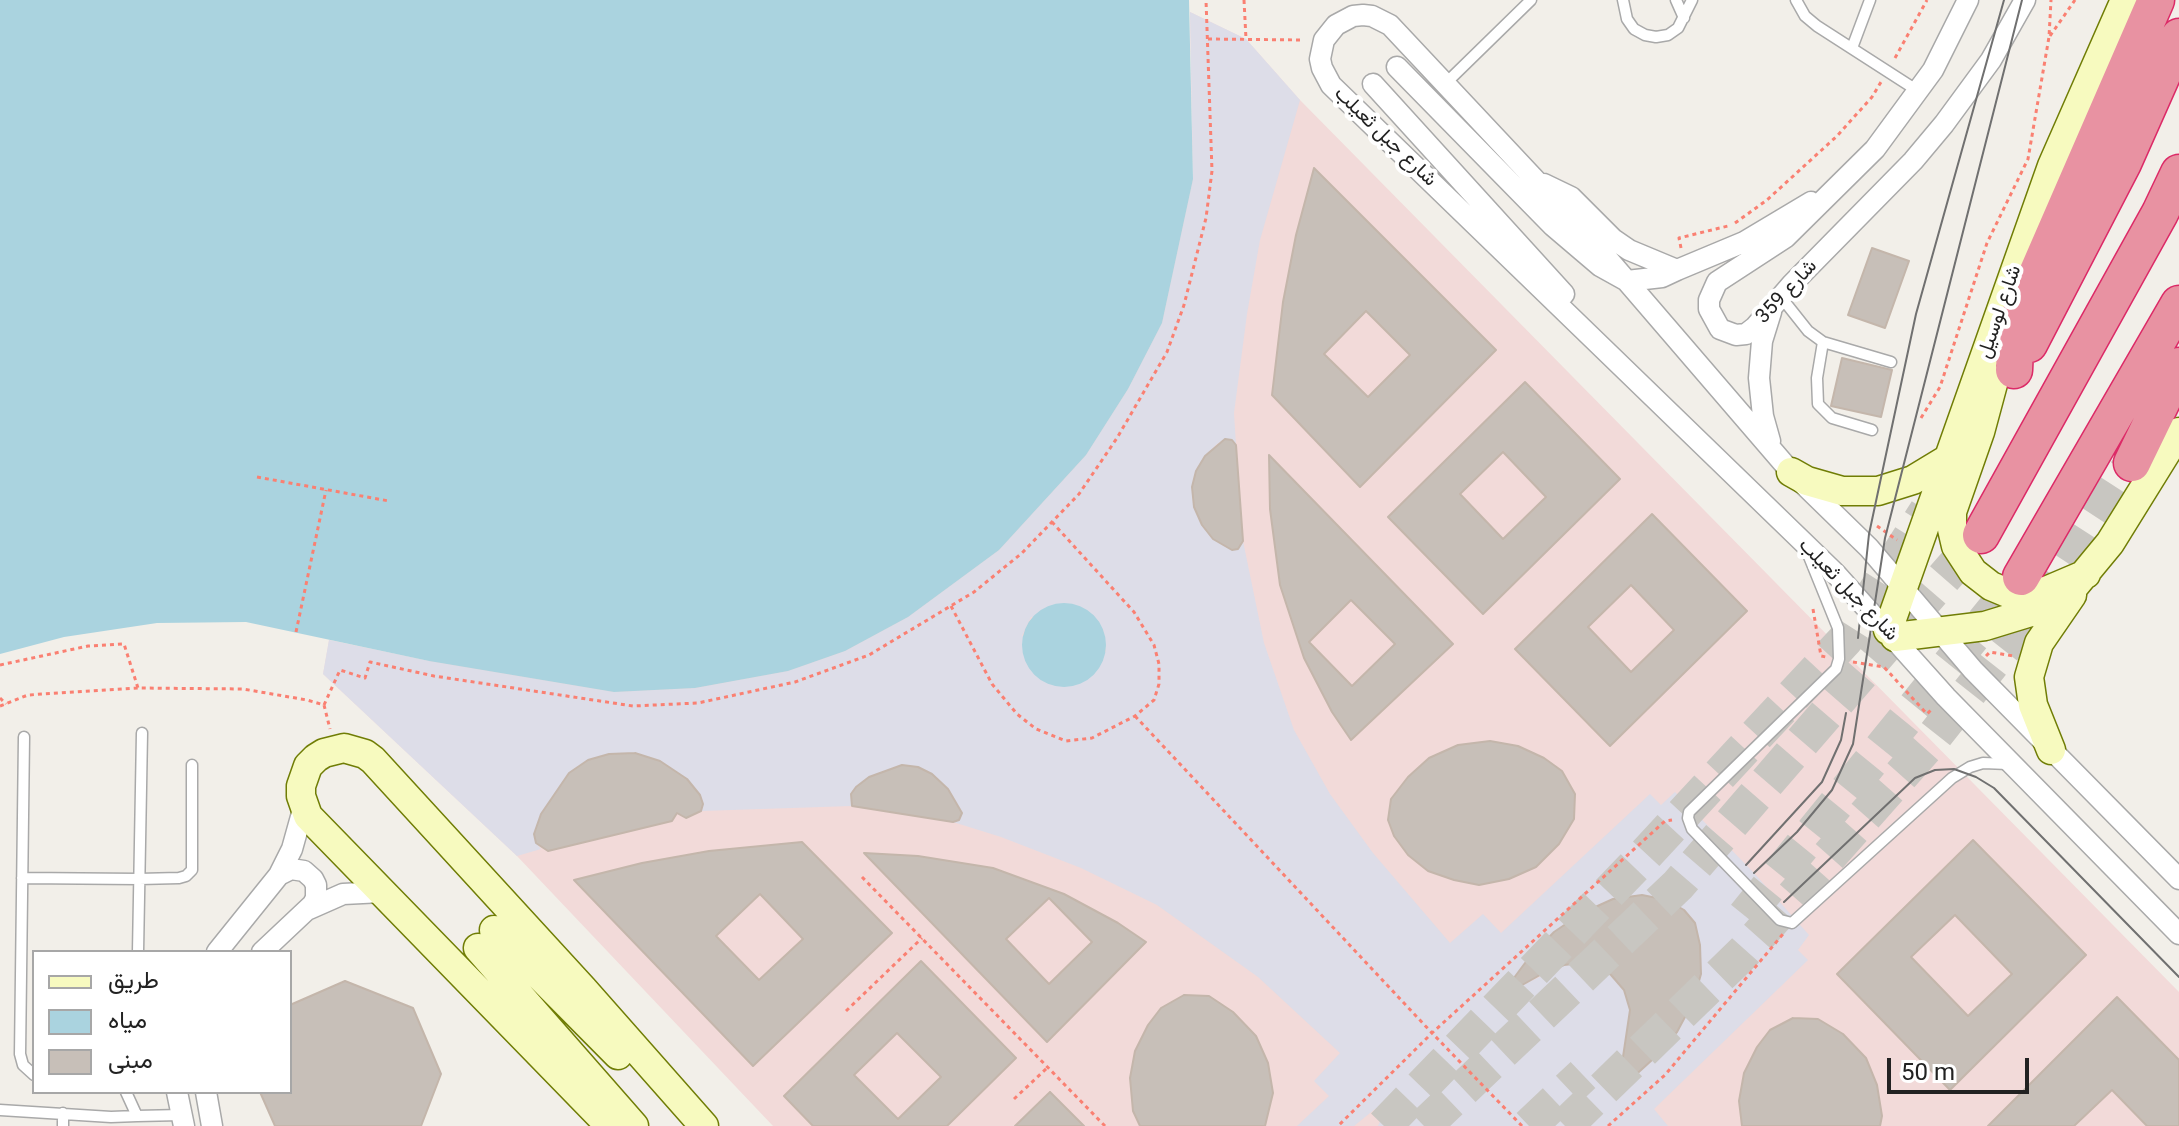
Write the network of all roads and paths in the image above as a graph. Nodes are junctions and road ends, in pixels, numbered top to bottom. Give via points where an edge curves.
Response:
1 (1206, 0) edge
2 (1244, 0) edge
3 (1531, 0) edge
4 (1623, 0) edge
5 (1676, 0) edge
6 (1692, 0) edge
7 (1796, 0) edge
8 (1870, 0) edge
9 (1927, 0) edge
10 (1968, 0) edge
11 (2025, 0) edge
12 (2051, 0) edge
13 (2075, 0) edge
14 (2125, 0) edge
15 (2156, 0) edge
16 (1684, 18) junction
17 (2049, 37) junction
18 (2179, 37) edge
19 (1208, 39) junction
20 (1246, 39) junction
21 (1324, 40) junction
22 (1852, 48) junction
23 (1397, 67) dead end
24 (1888, 72) junction
25 (1373, 84) dead end
26 (1445, 84) junction
27 (1918, 92) junction
28 (2179, 173) edge
29 (1537, 182) junction
30 (1835, 188) junction
31 (2019, 258) junction
32 (1681, 269) junction
33 (1627, 281) junction
34 (1777, 301) junction
35 (2179, 304) edge
36 (1823, 342) junction
37 (1891, 362) dead end
38 (2179, 366) edge
39 (2179, 390) edge
40 (1921, 418) dead end
41 (1872, 430) dead end
42 (2179, 432) edge
43 (1690, 434) junction
44 (1951, 457) junction
45 (1783, 462) junction
46 (257, 477) dead end
47 (326, 490) junction
48 (389, 501) dead end
49 (1052, 522) junction
50 (1981, 535) tunnel mouth
51 (1802, 541) junction
52 (2086, 574) junction
53 (2021, 577) tunnel mouth
54 (1822, 585) junction
55 (1903, 587) junction
56 (951, 606) junction
57 (1939, 630) junction
58 (296, 632) dead end
59 (1891, 634) junction
60 (1839, 659) junction
61 (2032, 660) junction
62 (0, 665) edge
63 (1973, 670) junction
64 (138, 688) junction
65 (1946, 697) junction
66 (0, 698) edge
67 (6, 704) junction
68 (324, 705) junction
69 (0, 706) edge
70 (1135, 716) junction
71 (142, 733) dead end
72 (24, 737) dead end
73 (334, 749) junction
74 (2051, 750) junction
75 (2013, 764) junction
76 (192, 765) dead end
77 (304, 806) junction
78 (1688, 818) junction
79 (279, 875) junction
80 (862, 877) dead end
81 (22, 878) junction
82 (139, 879) junction
83 (2179, 879) edge
84 (382, 892) junction
85 (309, 909) junction
86 (1792, 923) junction
87 (2179, 934) edge
88 (922, 938) junction
89 (138, 950) edge
90 (219, 950) edge
91 (264, 950) edge
92 (846, 1011) dead end
93 (1432, 1033) junction
94 (1048, 1067) junction
95 (32, 1073) edge
96 (127, 1094) edge
97 (177, 1094) edge
98 (206, 1094) edge
99 (1014, 1099) dead end
100 (0, 1110) edge
101 (63, 1113) junction
102 (137, 1116) junction
103 (183, 1120) edge
104 (111, 1121) edge
105 (63, 1126) edge
106 (212, 1126) edge
107 (610, 1126) edge
108 (634, 1126) edge
109 (690, 1126) edge
110 (704, 1126) edge
111 (1105, 1126) edge
112 (1338, 1126) edge
113 (1522, 1126) edge
114 (1608, 1126) edge

1 - 19 path
2 - 20 path
3 - 26 lane
4 - 16 lane via 1627,19 1645,35 1668,35
5 - 16 lane
6 - 16 lane
7 - 22 lane via 1805,16
8 - 22 lane
9 - 24 path
10 - 27 street, شارع 359 via 1949,44
11 - 34 street, شارع 359 via 1991,60 1944,124
12 - 17 path
13 - 17 path
14 - 31 street, شارع لوسيل via 2064,137
15 - 18 highway via 2023,306 2016,326 2014,370 2095,219
17 - 40 path via 2028,159 1987,243 1940,387
19 - 20 path
19 - 49 path via 1212,171 1184,305 1167,352 1117,438 1079,494
20 - 21 path
21 - 26 street, شارع جبل ثعيلب via 1344,19 1372,16 1390,25
21 - 43 street, شارع جبل ثعيلب via 1320,59 1331,85
22 - 24 lane
23 - 33 street via 1575,248
24 - 27 lane
24 - 32 path via 1837,136 1767,200 1732,224 1679,238
25 - 43 street
26 - 29 street, شارع جبل ثعيلب
27 - 30 street, شارع 359 via 1875,149
28 - 50 highway
29 - 32 street via 1571,197 1629,250
29 - 33 street, شارع جبل ثعيلب
30 - 32 street via 1744,242
30 - 34 street, شارع 359 via 1786,237 1717,282 1709,300 1720,329 1736,335 1755,327
31 - 44 street, شارع لوسيل
31 - 52 street via 1988,406 1952,512 1952,529 1973,572 2010,594 2046,591
32 - 33 street
33 - 45 street, شارع جبل ثعيلب
34 - 36 lane
34 - 45 street via 1762,341 1759,378 1763,416
35 - 53 highway
36 - 37 lane
36 - 41 lane via 1818,404 1832,418
38 - 39 highway via 2132,463
42 - 52 street
43 - 51 street, شارع جبل ثعيلب
44 - 45 street via 1913,480 1878,491 1842,491 1807,481
44 - 55 street, شارع لوسيل
45 - 55 street, شارع جبل ثعيلب
46 - 47 path
47 - 48 path
47 - 58 path
49 - 56 path via 1022,553
49 - 70 path via 1134,612 1154,645 1159,684 1154,700
51 - 54 lane
51 - 59 street, شارع جبل ثعيلب
52 - 57 street via 2067,595 2034,611 1985,626
52 - 61 street
54 - 60 lane via 1838,628
54 - 60 path via 1811,596 1821,656
55 - 57 street, شارع جبل ثعيلب
55 - 59 street, شارع لوسيل
56 - 68 path via 869,655 795,682 698,703 633,706 370,662 365,678 340,670
56 - 70 path via 992,684 1036,729 1066,741 1092,738
57 - 59 street
57 - 63 street, شارع جبل ثعيلب
59 - 65 street, شارع جبل ثعيلب
60 - 65 path via 1884,667 1927,714
60 - 78 lane via 1836,669
61 - 63 path via 1990,652
61 - 74 street via 2033,705
62 - 64 path via 88,646 124,644
63 - 74 street, شارع جبل ثعيلب
64 - 67 path via 28,695
64 - 68 path via 243,689
65 - 75 street, شارع جبل ثعيلب
66 - 67 path
67 - 69 path
68 - 73 path
70 - 93 path
71 - 82 lane
72 - 81 lane
73 - 77 street via 308,766 301,786
73 - 110 street via 355,750 373,760
74 - 83 street, شارع جبل ثعيلب
75 - 86 lane via 1983,763 1952,778
75 - 87 street, شارع جبل ثعيلب
76 - 82 lane via 192,870 179,878
77 - 79 street
77 - 84 street
78 - 86 lane via 1692,829 1780,920
78 - 93 path via 1665,821
79 - 85 street via 297,869 313,879 316,898
79 - 90 street
80 - 88 path
81 - 82 lane
81 - 95 lane via 20,1054
82 - 89 lane
84 - 85 street via 343,894
84 - 107 street
85 - 91 street
86 - 114 path via 1665,1075
88 - 92 path
88 - 94 path
93 - 112 path
93 - 113 path
94 - 99 path
94 - 111 path
96 - 102 lane
97 - 103 street
98 - 106 street
100 - 101 lane
101 - 104 lane
101 - 105 lane
102 - 103 lane
102 - 104 lane
108 - 109 street via 486,939

